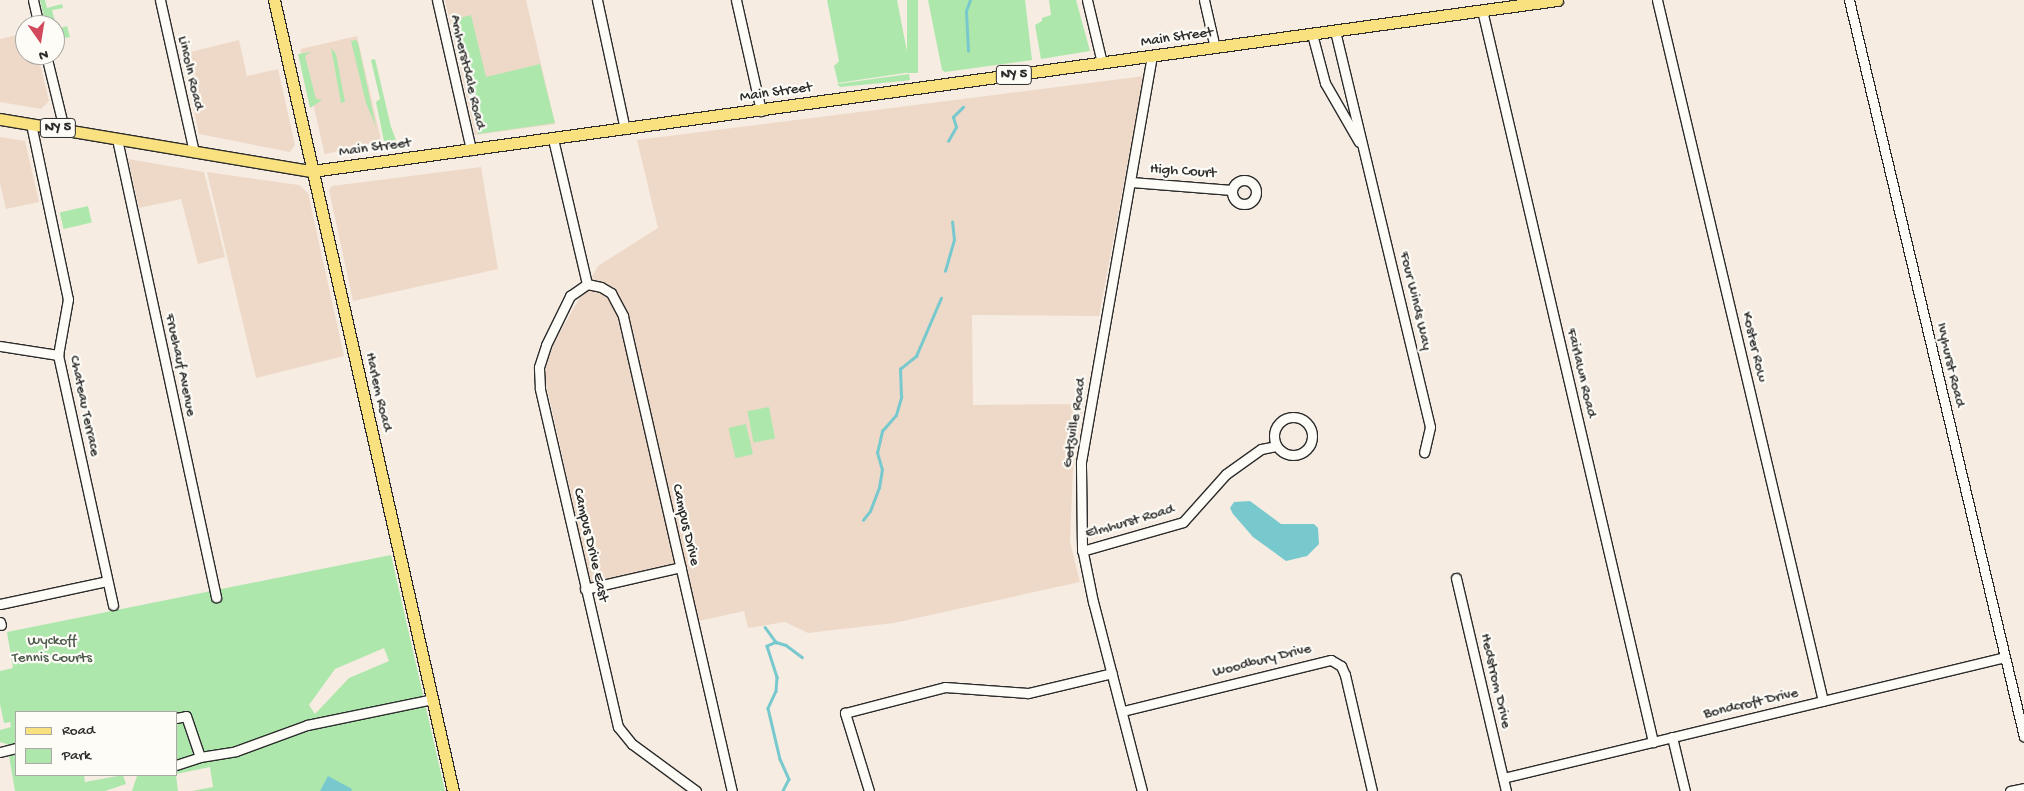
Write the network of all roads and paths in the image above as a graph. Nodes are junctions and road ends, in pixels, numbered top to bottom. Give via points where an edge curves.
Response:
1 (33, 0) edge
2 (160, 0) edge
3 (274, 0) edge
4 (437, 0) edge
5 (597, 0) edge
6 (736, 0) edge
7 (1087, 0) edge
8 (1204, 0) edge
9 (1557, 0) edge
10 (1657, 0) edge
11 (1849, 0) edge
12 (1482, 10) junction
13 (37, 15) edge
14 (1336, 31) junction
15 (1312, 34) junction
16 (1215, 48) junction
17 (1152, 56) junction
18 (1102, 64) junction
19 (48, 65) edge
20 (761, 111) junction
21 (0, 119) edge
22 (31, 124) junction
23 (64, 129) junction
24 (625, 130) junction
25 (117, 138) junction
26 (553, 139) junction
27 (471, 150) junction
28 (194, 152) junction
29 (1366, 156) junction
30 (312, 171) junction
31 (1131, 182) junction
32 (1232, 190) dead end
33 (587, 284) junction
34 (0, 346) edge
35 (58, 355) junction
36 (1276, 446) junction
37 (1424, 452) dead end
38 (1082, 551) junction
39 (681, 567) junction
40 (1456, 578) dead end
41 (108, 581) junction
42 (586, 589) junction
43 (216, 597) dead end
44 (0, 604) edge
45 (113, 605) dead end
46 (2005, 657) junction
47 (1112, 673) junction
48 (432, 699) junction
49 (1823, 701) junction
50 (1123, 711) junction
51 (178, 718) edge
52 (1672, 737) junction
53 (2024, 737) edge
54 (1653, 742) junction
55 (15, 748) edge
56 (0, 752) edge
57 (200, 757) junction
58 (178, 764) edge
59 (1503, 778) junction
60 (2024, 788) edge
61 (452, 791) edge
62 (696, 791) edge
63 (732, 791) edge
64 (869, 791) edge
65 (1142, 791) edge
66 (1370, 791) edge
67 (1506, 791) edge
68 (1685, 791) edge
69 (2010, 791) edge

1 - 13 street
2 - 28 street, Lincoln Road
3 - 30 main road, Harlem Road
4 - 27 street, Amherstdale Road
5 - 24 street
6 - 20 street
7 - 18 street
8 - 16 street
9 - 12 main road, Main Street / NY 5
10 - 49 street, Koster Row
11 - 46 street, Ivyhurst Road
12 - 14 main road, Main Street / NY 5
12 - 54 street, Fairlawn Road
14 - 15 main road, Main Street / NY 5
14 - 29 street, Four Winds Way
15 - 16 main road, Main Street / NY 5
15 - 29 street, Four Winds Way via 1325,83
16 - 17 main road, Main Street / NY 5
17 - 18 main road, Main Street / NY 5
17 - 31 street, Getzville Road
18 - 20 main road, Main Street / NY 5
19 - 23 street
20 - 24 main road, Main Street / NY 5
21 - 22 main road, Main Street / NY 5
22 - 23 main road, Main Street / NY 5
22 - 35 street, Chateau Terrace via 68,299
23 - 25 main road, Main Street / NY 5
24 - 26 main road, Main Street / NY 5
25 - 28 main road, Main Street / NY 5
25 - 43 street, Fruehauf Avenue
26 - 27 main road, Main Street / NY 5
26 - 33 street
27 - 30 main road, Main Street / NY 5
28 - 30 main road, Main Street / NY 5
29 - 37 street, Four Winds Way via 1430,427
30 - 48 main road, Harlem Road
31 - 32 street, High Court
31 - 38 street, Getzville Road via 1081,462
33 - 39 street, Campus Drive via 611,293 620,308
33 - 42 street, Campus Drive East via 577,289 563,310 541,358 538,376
34 - 35 street
35 - 41 street, Chateau Terrace
36 - 36 street via 1286,454 1298,454 1308,447 1310,428 1301,419 1284,420 1275,428
36 - 38 street, Elmhurst Road via 1261,449 1226,474 1183,522
38 - 47 street, Getzville Road
39 - 42 street
39 - 63 street, Campus Drive
40 - 59 street, Hedstrom Drive
41 - 44 street
41 - 45 street, Chateau Terrace
42 - 62 street, Campus Drive East via 618,727 632,744
46 - 49 street, Bondcroft Drive
46 - 53 street, Ivyhurst Road
47 - 50 street, Getzville Road
47 - 64 street via 1019,694 945,687 845,713
48 - 57 street via 308,725 236,751
48 - 61 main road, Harlem Road
49 - 52 street, Bondcroft Drive
50 - 65 street, Getzville Road
50 - 66 street, Woodbury Drive via 1331,660 1341,666 1345,675
51 - 57 street via 186,716
52 - 54 street, Bondcroft Drive
52 - 68 street
54 - 59 street, Bondcroft Drive
55 - 56 street
57 - 58 street
59 - 67 street, Hedstrom Drive
60 - 69 street

